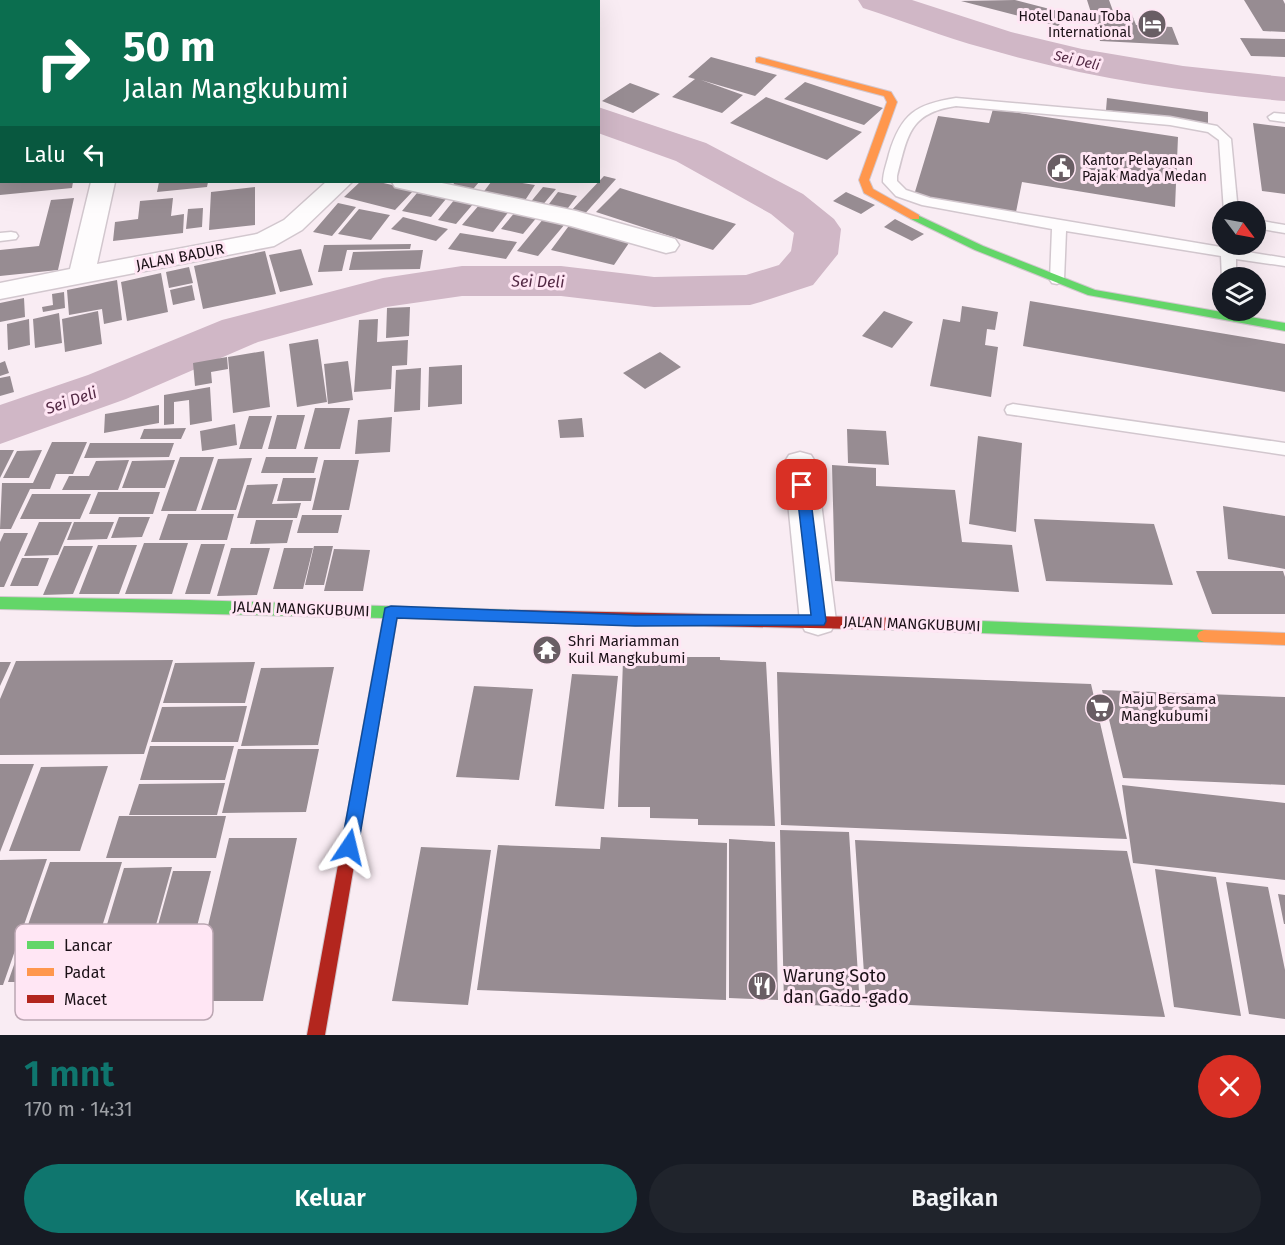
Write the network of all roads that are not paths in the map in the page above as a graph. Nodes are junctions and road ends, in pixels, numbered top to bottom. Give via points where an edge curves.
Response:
1 (759, 60) dead end
2 (103, 183) edge
3 (339, 183) edge
4 (409, 183) edge
5 (1230, 201) edge
6 (1059, 226) junction
7 (1266, 226) edge
8 (1285, 229) edge
9 (666, 245) dead end
10 (1212, 247) edge
11 (1254, 255) edge
12 (1285, 262) edge
13 (83, 276) junction
14 (1057, 280) junction
15 (0, 291) edge
16 (1212, 311) edge
17 (1261, 321) edge
18 (1285, 327) edge
19 (1013, 410) dead end
20 (1285, 449) edge
21 (800, 463) dead end
22 (0, 603) edge
23 (391, 612) junction
24 (819, 621) junction
25 (1285, 639) edge
26 (316, 1035) edge

1 - 14 street via 888,94 892,102 865,173 868,191 979,248
2 - 13 street
3 - 13 street, JALAN BADUR via 294,225 274,237
4 - 9 street via 576,219
5 - 6 lane via 1225,139 1212,129 1170,121 956,102 934,104 909,119 890,176 890,182 901,193 927,202
6 - 10 lane
6 - 14 lane
7 - 8 lane
11 - 12 lane
13 - 15 street, JALAN BADUR
14 - 16 street via 1092,293
17 - 18 street
19 - 20 lane
21 - 24 street
22 - 23 street, JALAN MANGKUBUMI
23 - 24 street, JALAN MANGKUBUMI
23 - 26 street
24 - 25 street, JALAN MANGKUBUMI

